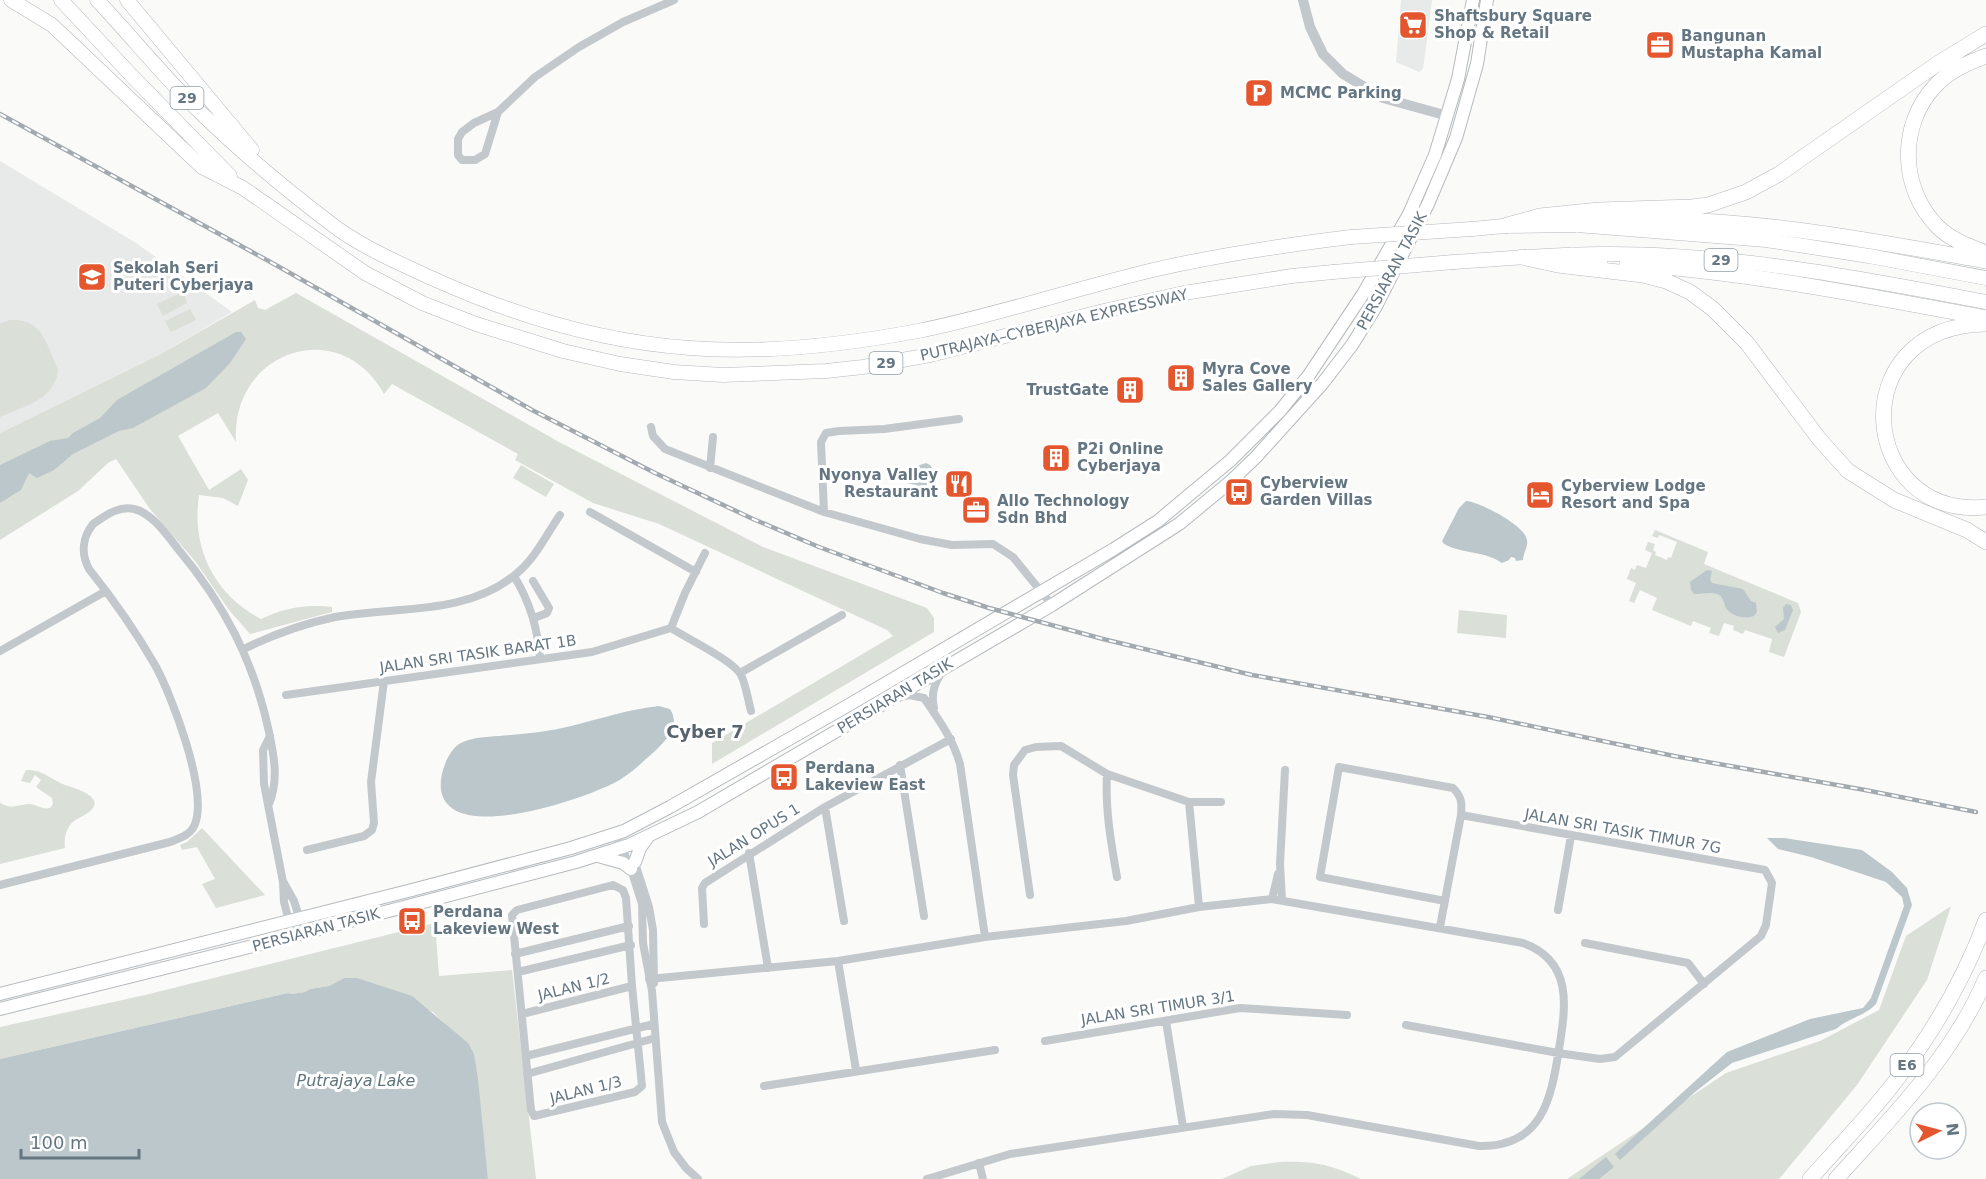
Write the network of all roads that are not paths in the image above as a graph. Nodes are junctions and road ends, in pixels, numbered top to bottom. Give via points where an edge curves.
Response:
1 (11, 0) edge
2 (61, 0) edge
3 (97, 0) edge
4 (127, 0) edge
5 (674, 0) edge
6 (1302, 0) edge
7 (1473, 0) edge
8 (1487, 0) edge
9 (1986, 34) edge
10 (1986, 56) edge
11 (498, 112) junction
12 (1448, 116) junction
13 (243, 188) junction
14 (284, 188) junction
15 (1577, 225) junction
16 (1504, 226) junction
17 (1986, 253) edge
18 (1572, 255) junction
19 (1522, 257) junction
20 (1986, 261) edge
21 (1986, 278) edge
22 (1986, 302) edge
23 (1986, 318) edge
24 (1986, 324) edge
25 (959, 419) dead end
26 (651, 427) dead end
27 (713, 437) dead end
28 (710, 468) junction
29 (1986, 507) edge
30 (590, 512) dead end
31 (824, 512) junction
32 (560, 515) dead end
33 (1986, 542) edge
34 (705, 553) dead end
35 (696, 572) junction
36 (514, 576) junction
37 (533, 581) dead end
38 (106, 591) junction
39 (1042, 592) junction
40 (1052, 605) junction
41 (842, 615) dead end
42 (534, 618) junction
43 (671, 628) junction
44 (244, 649) junction
45 (0, 651) edge
46 (540, 659) junction
47 (946, 665) junction
48 (740, 673) junction
49 (384, 681) junction
50 (286, 695) dead end
51 (890, 699) junction
52 (751, 711) dead end
53 (935, 714) junction
54 (951, 739) junction
55 (900, 765) junction
56 (1285, 770) dead end
57 (1107, 774) junction
58 (1189, 802) junction
59 (1221, 802) dead end
60 (825, 807) junction
61 (1461, 815) junction
62 (620, 832) junction
63 (649, 836) junction
64 (1571, 836) junction
65 (625, 846) junction
66 (306, 850) dead end
67 (749, 853) junction
68 (598, 856) junction
69 (1280, 864) junction
70 (633, 866) junction
71 (1117, 877) dead end
72 (0, 885) edge
73 (1030, 895) dead end
74 (1272, 899) junction
75 (1282, 900) junction
76 (1445, 901) junction
77 (1199, 908) junction
78 (1558, 910) dead end
79 (924, 915) dead end
80 (295, 920) junction
81 (1986, 920) edge
82 (844, 921) dead end
83 (704, 924) dead end
84 (629, 926) junction
85 (1440, 927) junction
86 (298, 935) junction
87 (985, 937) junction
88 (1585, 943) dead end
89 (631, 945) junction
90 (515, 954) junction
91 (838, 961) junction
92 (768, 968) junction
93 (518, 972) junction
94 (1986, 978) edge
95 (652, 979) junction
96 (1704, 984) junction
97 (632, 986) junction
98 (0, 994) edge
99 (0, 1009) edge
100 (522, 1014) junction
101 (1347, 1015) dead end
102 (1166, 1021) junction
103 (654, 1024) junction
104 (1406, 1024) dead end
105 (636, 1028) junction
106 (655, 1038) junction
107 (1045, 1041) dead end
108 (637, 1043) junction
109 (995, 1050) dead end
110 (1558, 1053) junction
111 (526, 1056) junction
112 (856, 1070) junction
113 (527, 1074) junction
114 (764, 1086) dead end
115 (1183, 1127) junction
116 (980, 1163) junction
117 (698, 1179) edge
118 (927, 1179) edge
119 (983, 1179) edge
120 (1810, 1179) edge
121 (1836, 1179) edge

1 - 13 highway via 52,25 202,167
2 - 13 highway, PUTRAJAYA–CYBERJAYA EXPRESSWAY / 29
3 - 14 highway, PUTRAJAYA–CYBERJAYA EXPRESSWAY / 29 via 201,114
4 - 14 highway
5 - 11 street via 579,47 535,76
6 - 12 street via 1323,54 1343,74 1383,98
7 - 12 main road, PERSIARAN TASIK
8 - 40 main road, PERSIARAN TASIK via 1477,64 1456,138 1428,204 1352,345 1317,389 1230,482 1179,524
9 - 16 highway via 1779,174 1746,192 1708,205 1540,216
10 - 17 highway via 1958,68 1927,96 1914,118 1908,155 1911,183 1929,217 1947,235
11 - 11 street via 485,154 475,160 462,160 457,148 462,132
12 - 39 main road, PERSIARAN TASIK via 1403,224 1343,325 1280,411 1231,460 1158,521
13 - 19 highway, PUTRAJAYA–CYBERJAYA EXPRESSWAY / 29, bridge via 365,273 439,310 563,351 620,364 696,374 863,367 930,355 1184,293 1292,276
14 - 16 highway, PUTRAJAYA–CYBERJAYA EXPRESSWAY / 29, bridge via 352,237 408,267 479,297 578,329 709,350 794,347 876,338 999,312 1198,261 1294,244
15 - 16 highway, PUTRAJAYA–CYBERJAYA EXPRESSWAY / 29
15 - 20 highway via 1625,219 1724,221 1844,236
15 - 21 highway, PUTRAJAYA–CYBERJAYA EXPRESSWAY / 29 via 1766,240
18 - 19 highway, PUTRAJAYA–CYBERJAYA EXPRESSWAY / 29
18 - 22 highway, PUTRAJAYA–CYBERJAYA EXPRESSWAY / 29 via 1764,264
18 - 23 highway via 1754,278
19 - 33 highway via 1642,275 1690,292 1747,343 1848,471 1894,500 1967,530
24 - 29 highway via 1969,324 1937,333 1912,349 1893,373 1883,413 1893,459 1917,488 1948,505
25 - 31 street via 826,433 820,442
26 - 28 street via 653,436 665,449
27 - 28 street
28 - 31 street
30 - 35 street
31 - 39 street via 920,539 952,545 993,544 1013,556
32 - 36 street via 533,556
34 - 35 street
35 - 43 street
36 - 42 street
36 - 44 street via 467,600 325,620 290,628
37 - 42 street via 549,608 547,613
38 - 44 street via 86,563 86,536 93,524 114,511 137,510 151,519 186,558
38 - 45 street
38 - 72 street via 154,664 173,703 195,781 196,823 177,840
39 - 40 street
39 - 62 main road, PERSIARAN TASIK via 690,796
40 - 47 main road, PERSIARAN TASIK
41 - 48 street
42 - 46 street
43 - 46 street, JALAN SRI TASIK BARAT 1B via 592,652
43 - 48 street
44 - 80 street via 263,702 270,736 263,750 264,784 284,902
46 - 49 street, JALAN SRI TASIK BARAT 1B
47 - 51 main road, PERSIARAN TASIK
47 - 53 street via 935,683
48 - 52 street
49 - 50 street, JALAN SRI TASIK BARAT 1B
49 - 66 street via 371,782 372,830 364,836
51 - 53 street via 909,695 924,698
51 - 63 main road, PERSIARAN TASIK via 698,812
53 - 54 street
54 - 55 street, JALAN OPUS 1
54 - 87 street via 960,764
55 - 60 street, JALAN OPUS 1
55 - 79 street
56 - 69 street
57 - 58 street
57 - 71 street via 1109,830
57 - 73 street via 1061,746 1026,750 1014,765
58 - 59 street
58 - 77 street
60 - 67 street, JALAN OPUS 1
60 - 82 street
61 - 64 street, JALAN SRI TASIK TIMUR 7G
61 - 76 street
61 - 76 street via 1460,794 1453,788 1339,766 1319,875 1322,879
62 - 65 street
62 - 80 main road, PERSIARAN TASIK
63 - 65 main road, PERSIARAN TASIK
63 - 70 main road
64 - 78 street
64 - 96 street, JALAN SRI TASIK TIMUR 7G via 1765,870 1772,884 1761,936
65 - 68 main road, PERSIARAN TASIK
65 - 70 street
67 - 83 street, JALAN OPUS 1 via 705,883
67 - 92 street
68 - 70 main road
68 - 86 main road, PERSIARAN TASIK
69 - 74 street
69 - 75 street
70 - 95 street via 653,930
74 - 75 street
74 - 77 street
75 - 85 street
76 - 85 street
77 - 87 street via 1126,921
80 - 86 street
80 - 98 main road, PERSIARAN TASIK
81 - 120 highway, E6 via 1958,984 1909,1063
84 - 89 street
84 - 90 street
84 - 90 street via 625,894 613,885 514,912
85 - 110 street via 1523,943 1546,957 1559,974 1564,994
86 - 99 main road, PERSIARAN TASIK
87 - 91 street
88 - 96 street via 1688,963
89 - 93 street
89 - 97 street
90 - 93 street
91 - 92 street
91 - 112 street
92 - 95 street
93 - 100 street
94 - 121 highway, E6 via 1940,1059
95 - 103 street
96 - 110 street via 1615,1057 1600,1059
97 - 100 street, JALAN 1/2
97 - 105 street
100 - 111 street
101 - 102 street, JALAN SRI TIMUR 3/1 via 1251,1008
102 - 107 street, JALAN SRI TIMUR 3/1
102 - 115 street
103 - 105 street
103 - 106 street
104 - 110 street
105 - 108 street
105 - 111 street
106 - 108 street
106 - 117 street via 662,1122 674,1152
108 - 113 street
108 - 113 street, JALAN 1/3 via 643,1082 635,1092 534,1116
109 - 112 street
110 - 115 street via 1553,1088 1542,1114 1524,1135 1500,1145 1461,1144 1286,1113
111 - 113 street
112 - 114 street
115 - 116 street via 1019,1153
116 - 118 street
116 - 119 street

